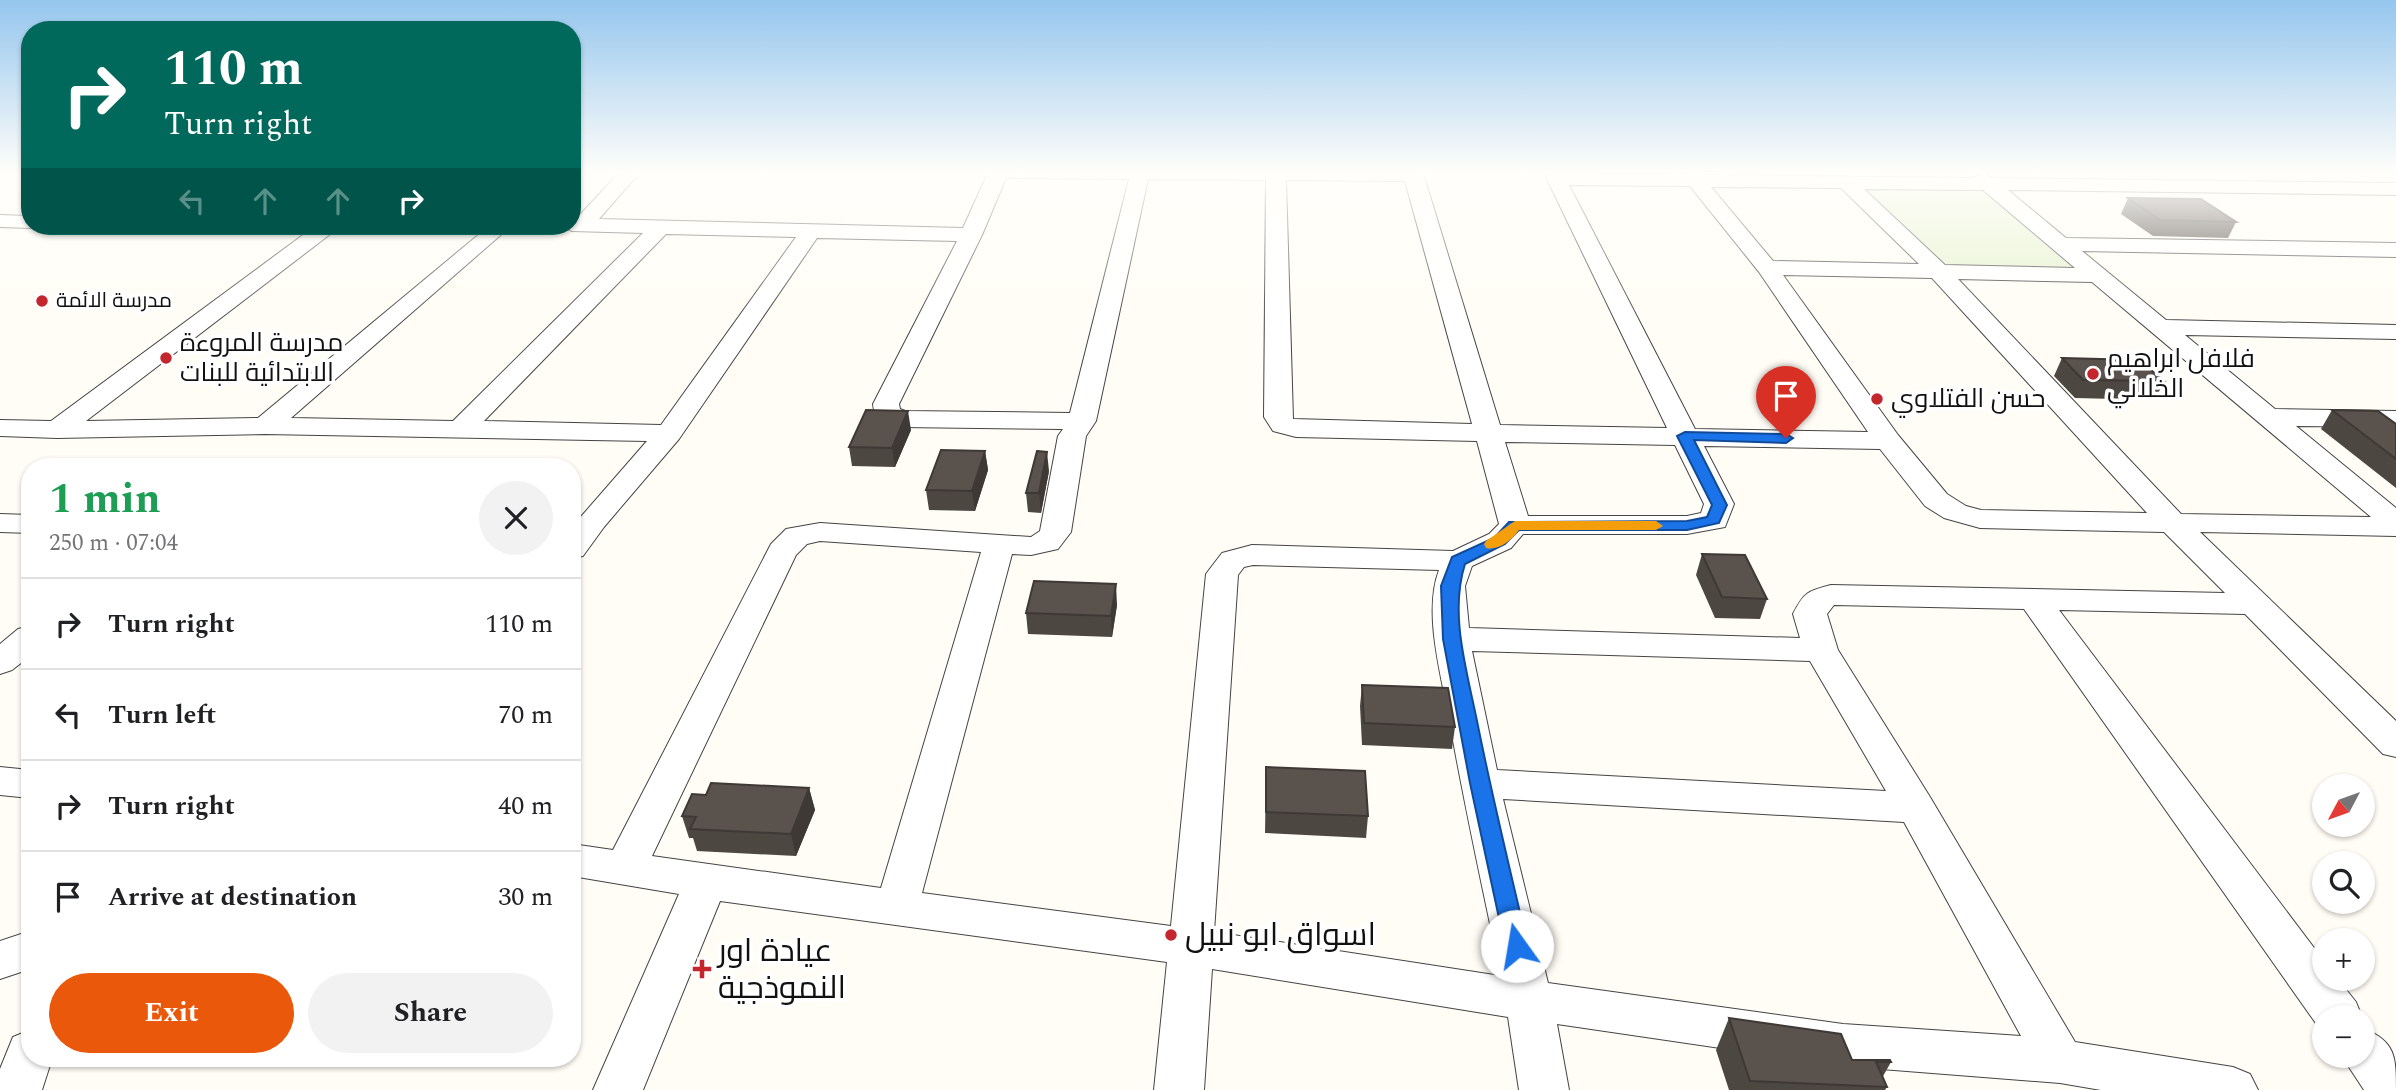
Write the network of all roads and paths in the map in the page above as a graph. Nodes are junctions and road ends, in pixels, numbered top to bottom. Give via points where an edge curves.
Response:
1 (976, 224) edge
2 (1128, 224) edge
3 (1276, 224) edge
4 (1428, 224) edge
5 (1578, 224) edge
6 (1731, 224) edge
7 (1889, 224) edge
8 (2037, 224) edge
9 (581, 225) edge
10 (659, 229) junction
11 (811, 231) junction
12 (316, 235) edge
13 (490, 235) edge
14 (971, 235) junction
15 (2062, 244) junction
16 (2396, 250) edge
17 (1767, 268) junction
18 (1940, 272) junction
19 (2095, 275) junction
20 (2161, 327) junction
21 (2396, 332) edge
22 (2269, 417) junction
23 (2396, 419) edge
24 (1082, 421) junction
25 (265, 426) junction
26 (0, 428) edge
27 (57, 430) junction
28 (460, 430) junction
29 (1489, 432) junction
30 (670, 433) junction
31 (1685, 436) junction
32 (1888, 441) junction
33 (583, 519) edge
34 (0, 523) edge
35 (2173, 523) junction
36 (21, 524) edge
37 (1515, 525) junction
38 (2396, 525) edge
39 (999, 545) junction
40 (1458, 561) junction
41 (2035, 601) junction
42 (2255, 604) junction
43 (1452, 639) junction
44 (21, 644) edge
45 (1821, 650) junction
46 (0, 662) edge
47 (2396, 744) edge
48 (0, 781) edge
49 (21, 783) edge
50 (1480, 783) junction
51 (1916, 808) junction
52 (581, 861) edge
53 (625, 868) junction
54 (706, 882) junction
55 (897, 906) junction
56 (1192, 947) junction
57 (21, 953) edge
58 (0, 960) edge
59 (1529, 1000) junction
60 (2330, 1005) edge
61 (1843, 1045) junction
62 (2060, 1061) junction
63 (2375, 1066) edge
64 (25, 1067) edge
65 (17, 1090) edge
66 (618, 1090) edge
67 (1179, 1090) edge
68 (1544, 1090) edge
69 (1861, 1090) edge
70 (2234, 1090) edge
71 (2393, 1090) edge

1 - 14 street
2 - 24 street
3 - 29 street via 1278,417 1283,425 1296,429
4 - 29 street
5 - 31 street
6 - 17 street
7 - 18 street
8 - 15 street
9 - 10 street
10 - 11 street
10 - 28 street
11 - 14 street
11 - 30 street
12 - 27 street
13 - 25 street
14 - 24 street via 886,404 887,414 900,419
15 - 16 street
15 - 19 street
17 - 18 street
17 - 32 street
18 - 19 street
18 - 35 street
19 - 20 street
20 - 21 street
20 - 22 street
22 - 23 street
22 - 38 street
24 - 39 street via 1072,436 1055,532 1047,542 1031,546
25 - 27 street
25 - 28 street
26 - 27 street
28 - 30 street
29 - 31 street
29 - 37 street
30 - 33 street
31 - 32 street
31 - 37 street via 1719,505 1714,520 1687,526
32 - 35 street via 1936,500 1955,512 1980,519
34 - 36 street
35 - 38 street
35 - 42 street
37 - 40 street via 1500,541
39 - 53 street via 820,532 797,536 782,551
39 - 55 street
40 - 43 street via 1449,586
40 - 56 street via 1252,555 1233,561 1222,574
41 - 42 street
41 - 45 street via 1831,596 1817,600 1810,614
41 - 60 street
42 - 47 street
43 - 45 street
43 - 50 street
44 - 46 street
45 - 51 street
48 - 49 street
50 - 51 street
50 - 59 street
51 - 62 street
52 - 53 street
53 - 54 street
54 - 55 street
54 - 66 street
55 - 56 street
56 - 59 street
56 - 67 street
57 - 58 street
59 - 61 street
59 - 68 street
61 - 62 street
61 - 69 street
62 - 70 street
63 - 71 street
64 - 65 street

